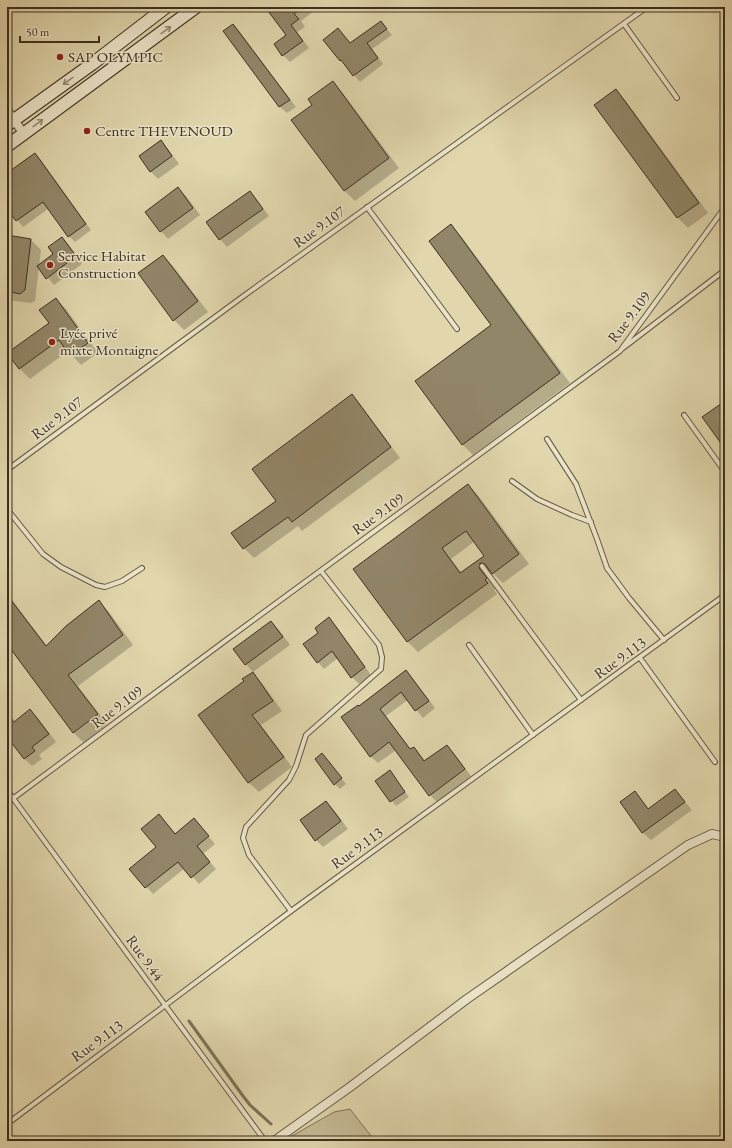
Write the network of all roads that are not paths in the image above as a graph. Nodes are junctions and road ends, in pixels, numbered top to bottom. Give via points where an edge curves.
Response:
1 (166, 7) edge
2 (647, 7) edge
3 (188, 9) edge
4 (624, 24) junction
5 (677, 98) dead end
6 (9, 118) edge
7 (24, 134) junction
8 (7, 146) edge
9 (367, 207) junction
10 (725, 207) edge
11 (725, 270) edge
12 (457, 329) dead end
13 (620, 351) junction
14 (684, 414) dead end
15 (547, 439) dead end
16 (7, 470) edge
17 (725, 472) edge
18 (512, 480) dead end
19 (7, 509) edge
20 (591, 522) junction
21 (482, 566) dead end
22 (142, 568) dead end
23 (321, 571) junction
24 (725, 595) edge
25 (664, 640) junction
26 (469, 645) dead end
27 (640, 658) junction
28 (581, 700) junction
29 (533, 735) junction
30 (715, 762) dead end
31 (7, 790) edge
32 (14, 798) junction
33 (7, 803) edge
34 (725, 837) edge
35 (291, 911) junction
36 (165, 1006) junction
37 (7, 1124) edge
38 (265, 1141) edge
39 (274, 1141) edge

1 -> 6 main road via 92,64
2 - 4 lane, Rue 9.107
7 -> 3 main road
4 - 5 lane
4 - 9 lane, Rue 9.107
6 - 7 street
7 - 8 main road
9 - 12 lane
9 - 16 lane, Rue 9.107
10 - 13 lane, Rue 9.109
11 - 13 lane
13 - 23 lane, Rue 9.109
14 - 17 lane
15 - 20 lane via 576,484
18 - 20 lane via 537,498
19 - 22 lane via 43,554 61,567 96,585 105,586 122,581
20 - 25 lane via 607,568
21 - 28 lane
23 - 32 lane, Rue 9.109
23 - 35 lane via 379,645 382,657 380,670 306,735 289,780 246,827 243,838 249,855
24 - 25 lane, Rue 9.113
25 - 27 lane, Rue 9.113
26 - 29 lane
27 - 28 lane, Rue 9.113
27 - 30 lane
28 - 29 lane, Rue 9.113
29 - 35 lane, Rue 9.113
31 - 32 lane, Rue 9.44
32 - 33 lane, Rue 9.109
32 - 36 lane, Rue 9.44
34 - 39 street via 712,834 688,844 467,999
35 - 36 lane, Rue 9.113
36 - 37 lane, Rue 9.113
36 - 38 lane, Rue 9.44

